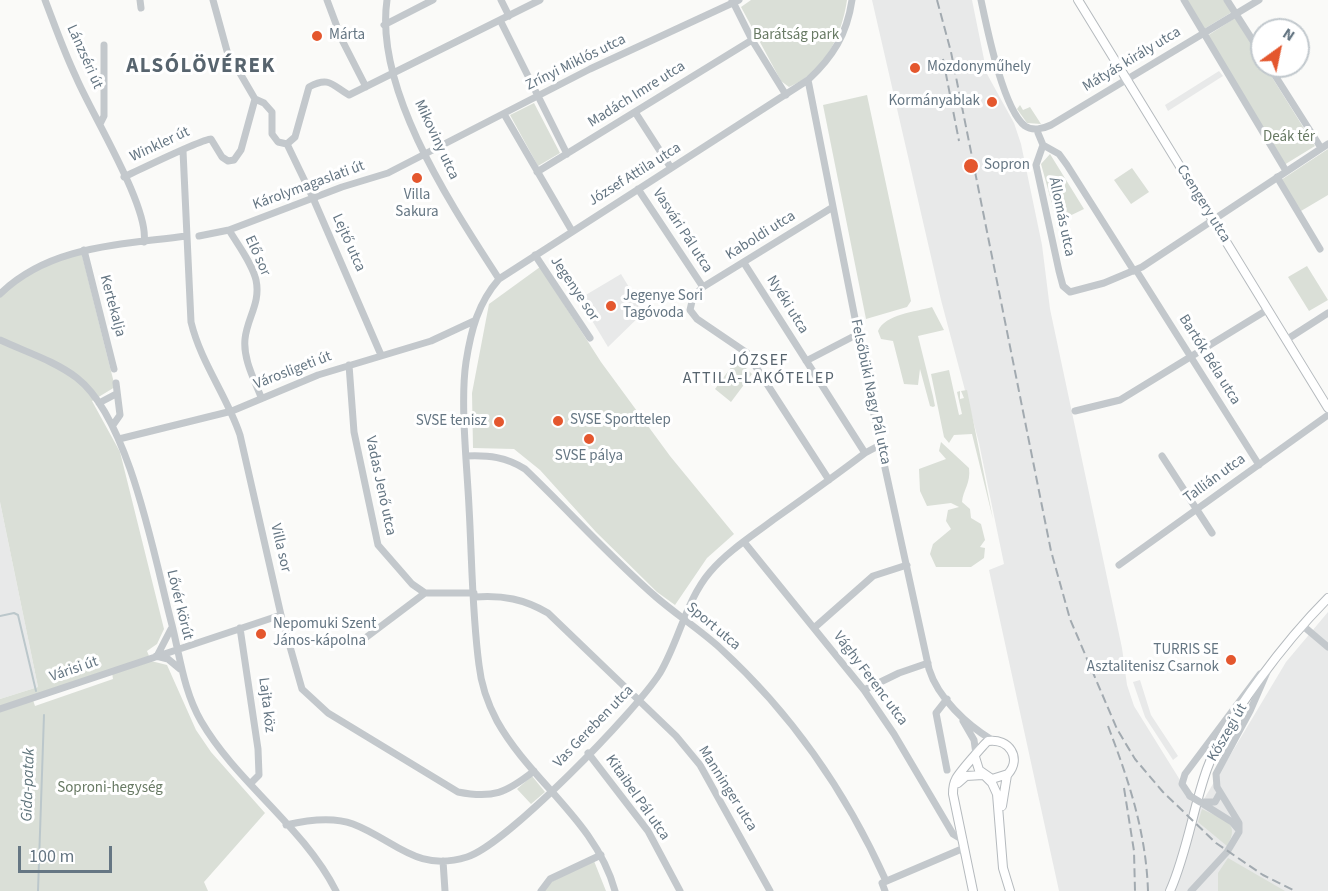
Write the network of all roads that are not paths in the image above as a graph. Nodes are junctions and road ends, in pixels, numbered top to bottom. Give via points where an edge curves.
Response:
1 (45, 0) edge
2 (213, 0) edge
3 (327, 0) edge
4 (387, 0) edge
5 (433, 0) edge
6 (501, 0) edge
7 (540, 0) edge
8 (852, 0) edge
9 (981, 0) edge
10 (1078, 0) edge
11 (1184, 0) edge
12 (1227, 0) edge
13 (1259, 0) edge
14 (735, 1) edge
15 (1236, 14) junction
16 (509, 16) junction
17 (501, 20) junction
18 (384, 25) junction
19 (1203, 33) junction
20 (1250, 36) edge
21 (752, 40) junction
22 (104, 45) dead end
23 (393, 74) junction
24 (1128, 78) junction
25 (1277, 78) edge
26 (808, 81) junction
27 (366, 87) junction
28 (786, 95) junction
29 (539, 96) junction
30 (255, 99) junction
31 (634, 112) junction
32 (504, 114) junction
33 (100, 124) junction
34 (1037, 130) junction
35 (287, 144) junction
36 (1043, 146) junction
37 (1325, 146) edge
38 (183, 151) junction
39 (426, 154) junction
40 (567, 154) junction
41 (671, 168) junction
42 (1286, 171) junction
43 (537, 172) junction
44 (124, 177) junction
45 (1276, 177) junction
46 (638, 189) junction
47 (313, 198) junction
48 (833, 207) junction
49 (1213, 220) junction
50 (230, 230) junction
51 (572, 231) junction
52 (186, 236) junction
53 (199, 236) dead end
54 (144, 242) junction
55 (1320, 249) dead end
56 (84, 250) junction
57 (535, 255) junction
58 (744, 262) junction
59 (1135, 270) junction
60 (499, 279) junction
61 (703, 287) junction
62 (0, 294) edge
63 (1267, 310) junction
64 (1325, 315) edge
65 (474, 321) junction
66 (858, 334) junction
67 (590, 338) dead end
68 (0, 340) edge
69 (1286, 340) junction
70 (381, 355) junction
71 (1191, 358) junction
72 (806, 361) junction
73 (349, 365) junction
74 (114, 369) dead end
75 (117, 383) dead end
76 (116, 394) junction
77 (261, 397) junction
78 (99, 403) junction
79 (1328, 408) edge
80 (232, 411) junction
81 (1075, 411) dead end
82 (1328, 415) edge
83 (112, 425) junction
84 (119, 439) junction
85 (880, 445) junction
86 (865, 453) junction
87 (466, 456) junction
88 (1162, 456) dead end
89 (1259, 465) junction
90 (829, 480) junction
91 (1196, 510) junction
92 (1212, 533) dead end
93 (744, 542) junction
94 (907, 565) junction
95 (1119, 565) dead end
96 (425, 593) junction
97 (475, 595) junction
98 (1328, 598) edge
99 (281, 615) junction
100 (685, 619) junction
101 (1302, 625) junction
102 (172, 626) junction
103 (814, 627) junction
104 (240, 628) junction
105 (360, 642) dead end
106 (1328, 647) edge
107 (176, 649) junction
108 (156, 656) junction
109 (928, 663) junction
110 (1271, 665) junction
111 (182, 671) junction
112 (864, 690) junction
113 (946, 699) junction
114 (639, 701) junction
115 (0, 709) edge
116 (959, 714) junction
117 (992, 740) junction
118 (588, 753) junction
119 (976, 756) junction
120 (947, 770) dead end
121 (534, 771) junction
122 (1008, 774) junction
123 (984, 776) junction
124 (250, 784) junction
125 (953, 787) junction
126 (552, 790) junction
127 (1220, 793) junction
128 (1200, 802) junction
129 (1001, 817) junction
130 (286, 825) junction
131 (1239, 832) junction
132 (963, 844) junction
133 (601, 855) junction
134 (443, 861) junction
135 (884, 882) junction
136 (336, 891) edge
137 (445, 891) edge
138 (541, 891) edge
139 (615, 891) edge
140 (680, 891) edge
141 (770, 891) edge
142 (885, 891) edge
143 (973, 891) edge
144 (1010, 891) edge
145 (1170, 891) edge
146 (1191, 891) edge

1 - 33 street, Lánzséri út via 76,78
2 - 30 street via 227,51
3 - 27 street
4 - 18 street, Mikoviny utca
5 - 18 street
6 - 16 street
7 - 16 street
8 - 26 street via 842,40
9 - 34 street via 1001,80 1019,119
10 - 24 main road, Csengery utca
11 - 19 street
12 - 15 street
13 - 15 street, Mátyás király utca
14 - 21 street
14 - 29 street, Zrínyi Miklós utca
15 - 19 street, Mátyás király utca
15 - 20 street
16 - 17 street
17 - 23 street
17 - 29 street
18 - 23 street, Mikoviny utca
19 - 24 street, Mátyás király utca
19 - 42 street
21 - 28 street
21 - 31 street, Madách Imre utca
22 - 33 street, Lánzséri út via 104,116
23 - 27 street
23 - 39 street, Mikoviny utca
24 - 34 street, Mátyás király utca
24 - 49 main road, Csengery utca
25 - 37 street
26 - 28 street, József Attila utca
26 - 48 street, Felsőbüki Nagy Pál utca
27 - 35 street via 349,95 331,82 321,81 309,87 295,137
28 - 41 street, József Attila utca
29 - 32 street, Zrínyi Miklós utca
29 - 40 street
30 - 35 street via 264,102 272,112 272,134 278,142
30 - 38 street, Winkler út via 241,150 234,159 222,157 211,139
31 - 40 street, Madách Imre utca
31 - 41 street
32 - 39 street, Zrínyi Miklós utca
32 - 43 street
33 - 44 street, Lánzséri út
34 - 36 street
35 - 47 street, Lejtő utca
36 - 59 street, Bartók Béla utca via 1059,154
36 - 59 street, Állomás utca via 1036,165 1063,286 1070,292
37 - 42 street
38 - 44 street, Winkler út
38 - 52 street, Villa sor
39 - 47 street, Károlymagaslati út via 388,173
39 - 60 street, Mikoviny utca via 451,204
40 - 43 street, Madách Imre utca
41 - 46 street, József Attila utca
42 - 45 street
43 - 51 street
44 - 54 street, Lánzséri út via 146,230
45 - 49 street
45 - 55 street
46 - 51 street, József Attila utca
46 - 61 street, Vasvári Pál utca
47 - 50 street, Károlymagaslati út
47 - 70 street, Lejtő utca
48 - 58 street, Kaboldi utca
48 - 66 street, Felsőbüki Nagy Pál utca
49 - 59 street
49 - 63 main road, Csengery utca
50 - 53 street, Károlymagaslati út
50 - 77 street, Elő sor via 256,279 257,296 245,337 245,354
51 - 57 street, József Attila utca
52 - 54 street
52 - 80 street, Villa sor via 195,340
54 - 56 street
56 - 62 street via 34,269
56 - 74 street, Kertekalja
57 - 60 street, József Attila utca
57 - 67 street, Jegenye sor
58 - 61 street, Kaboldi utca
58 - 72 street, Nyéki utca
59 - 71 street, Bartók Béla utca
60 - 65 street
61 - 90 street, Vasvári Pál utca via 693,297 690,310 747,353
63 - 69 main road, Csengery utca
63 - 71 street
64 - 69 street
65 - 70 street, Városligeti út via 431,341
65 - 87 street via 465,365
66 - 72 street
66 - 85 street, Felsőbüki Nagy Pál utca
68 - 78 street, Lővér körút via 63,369 78,379
69 - 79 main road, Csengery utca
70 - 73 street, Városligeti út
71 - 81 street via 1120,400
71 - 89 street, Bartók Béla utca
72 - 86 street, Nyéki utca
73 - 77 street, Városligeti út
73 - 96 street, Vadas Jenő utca via 354,432 378,545
75 - 76 street
76 - 78 street
76 - 83 street via 120,415
77 - 80 street, Városligeti út
78 - 83 street, Lővér körút
80 - 84 street, Városligeti út
80 - 99 street, Villa sor
82 - 89 street, Tallián utca
83 - 84 street, Lővér körút
84 - 102 street, Lővér körút
85 - 86 street, Vas Gereben utca
85 - 94 street, Felsőbüki Nagy Pál utca
86 - 90 street, Vas Gereben utca
87 - 97 street
87 - 100 street, Sport utca via 495,456 525,469 655,596
88 - 91 street
89 - 91 street, Tallián utca
90 - 93 street, Vas Gereben utca
91 - 92 street
91 - 95 street, Tallián utca
93 - 100 street, Vas Gereben utca via 709,573
93 - 103 street, Vághy Ferenc utca
94 - 103 street via 873,576
94 - 109 street, Felsőbüki Nagy Pál utca
96 - 97 street
96 - 105 street
97 - 114 street, Manninger utca via 512,598 548,613
97 - 121 street via 482,681 498,722
98 - 101 main road, Kőszegi út
99 - 104 street, Várisi út
99 - 121 street, Villa sor via 302,689 340,720 458,792 497,795
100 - 114 street, Vas Gereben utca via 672,651
100 - 135 street, Sport utca via 748,675 799,734 867,838
101 - 106 street
101 - 110 main road, Kőszegi út
102 - 107 street, Lővér körút
102 - 108 street
103 - 112 street, Vághy Ferenc utca
104 - 107 street, Várisi út
104 - 124 street, Lajta köz via 258,749 259,775
107 - 108 street, Várisi út
107 - 111 street, Lővér körút
108 - 111 street via 168,659
108 - 115 street, Várisi út
109 - 112 street
109 - 113 street, Felsőbüki Nagy Pál utca via 936,686
110 - 127 street via 1218,768 1215,783
110 - 128 street, bridge via 1251,683 1185,774 1183,788
110 - 145 main road, Kőszegi út via 1208,765
111 - 124 street, Lővér körút via 200,719
112 - 132 street, Vághy Ferenc utca via 953,834
113 - 116 street, Felsőbüki Nagy Pál utca
113 - 120 street via 936,713
114 - 118 street, Vas Gereben utca
114 - 141 street, Manninger utca via 700,765
116 - 117 street
116 - 119 street via 974,741
117 - 119 main road via 982,745
117 - 122 main road via 1006,743 1013,753
118 - 126 street, Vas Gereben utca
118 - 140 street, Kitaibel Pál utca via 648,831
119 - 123 main road via 977,768
119 - 125 main road
121 - 126 street
122 - 123 main road via 999,778
122 - 129 main road
123 - 125 main road via 966,776
123 - 129 main road via 994,787
124 - 130 street, Lővér körút
125 - 132 main road
126 - 133 street
126 - 134 street, Vas Gereben utca via 489,845 468,857
127 - 128 street via 1215,802
127 - 131 street via 1239,823
128 - 131 street via 1232,822
129 - 144 main road via 1003,868
130 - 134 street, Vas Gereben utca via 327,819 352,823 399,851 420,859
130 - 136 street, Lővér körút via 319,863
131 - 146 street via 1227,852
132 - 135 street
132 - 143 main road
133 - 138 street via 550,879
133 - 139 street
134 - 137 street
135 - 142 street, Sport utca

